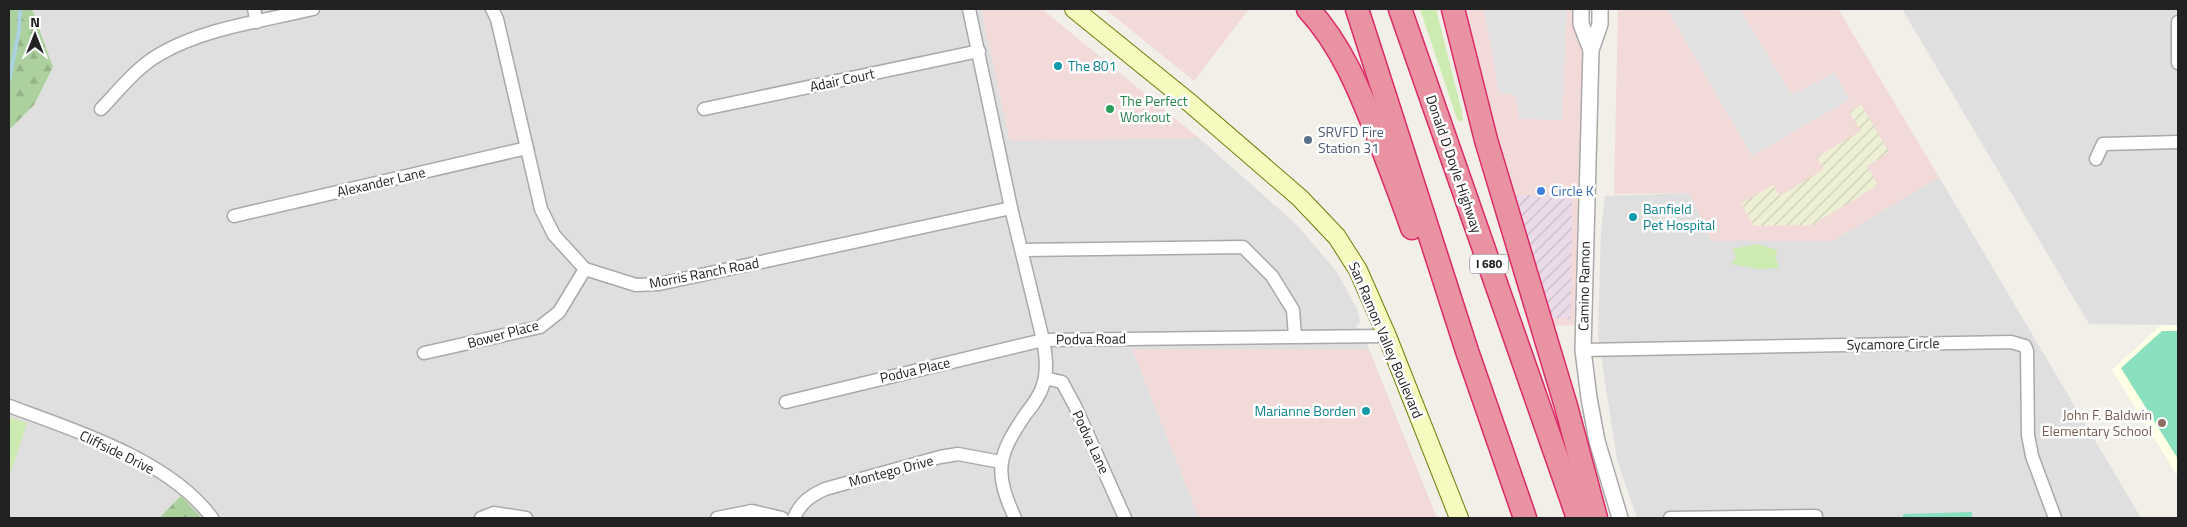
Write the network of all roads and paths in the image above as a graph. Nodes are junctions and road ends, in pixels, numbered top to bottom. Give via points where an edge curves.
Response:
1 (254, 9) edge
2 (313, 9) edge
3 (492, 9) edge
4 (970, 9) edge
5 (1074, 9) edge
6 (1308, 9) edge
7 (1357, 9) edge
8 (1400, 9) edge
9 (1453, 9) edge
10 (1581, 9) edge
11 (1600, 9) edge
12 (257, 22) junction
13 (2178, 22) edge
14 (2178, 42) edge
15 (1591, 50) junction
16 (979, 51) junction
17 (2178, 63) edge
18 (101, 109) dead end
19 (704, 109) dead end
20 (2178, 142) edge
21 (527, 148) junction
22 (2096, 159) dead end
23 (1011, 208) junction
24 (234, 216) dead end
25 (1022, 250) junction
26 (584, 270) junction
27 (1295, 336) junction
28 (1387, 336) junction
29 (1043, 340) junction
30 (1583, 350) junction
31 (1467, 352) junction
32 (424, 353) dead end
33 (1045, 378) junction
34 (786, 402) dead end
35 (9, 406) edge
36 (1001, 462) junction
37 (1816, 516) dead end
38 (212, 518) edge
39 (481, 518) edge
40 (526, 518) edge
41 (717, 518) edge
42 (782, 518) edge
43 (794, 518) edge
44 (1015, 518) edge
45 (1125, 518) edge
46 (1459, 518) edge
47 (1525, 518) edge
48 (1578, 518) edge
49 (1596, 518) edge
50 (1620, 518) edge
51 (1670, 518) edge
52 (2054, 518) edge

1 - 12 street
2 - 12 street
3 - 21 street
4 - 16 street, Podva Road
5 - 28 main road, San Ramon Valley Boulevard via 1300,198 1348,252
6 - 31 highway via 1346,61 1378,137 1439,304
7 - 31 highway
8 - 48 highway, Donald D Doyle Highway / I 680
9 - 49 highway via 1486,140
10 - 15 street, Camino Ramon via 1581,24
11 - 15 street, Camino Ramon via 1600,24
12 - 18 street via 202,34 159,54
13 - 14 street
14 - 17 street
15 - 30 street, Camino Ramon
16 - 19 street, Adair Court
16 - 23 street, Podva Road
20 - 22 street via 2103,144
21 - 24 street, Alexander Lane
21 - 26 street via 542,209 554,235
23 - 25 street, Podva Road
23 - 26 street, Morris Ranch Road via 659,284 636,285
25 - 27 street via 1243,247 1272,276 1293,310
25 - 29 street, Podva Road
26 - 32 street, Bower Place via 559,312 540,327
27 - 28 street, Podva Road
27 - 29 street, Podva Road
28 - 46 main road, San Ramon Valley Boulevard
29 - 33 street via 1047,366
29 - 34 street, Podva Place
30 - 50 street, Camino Ramon via 1598,441
30 - 52 street, Sycamore Circle via 2011,342 2025,346 2028,434 2032,456
31 - 47 highway
33 - 36 street via 1037,397 1005,447
33 - 45 street, Podva Lane via 1062,382
35 - 38 street, Cliffside Drive via 92,438 150,466 184,487
36 - 43 street, Montego Drive via 965,455 940,457 826,489 800,505
36 - 44 street via 1002,480
37 - 51 street
39 - 40 street via 494,513
41 - 42 street via 752,511

